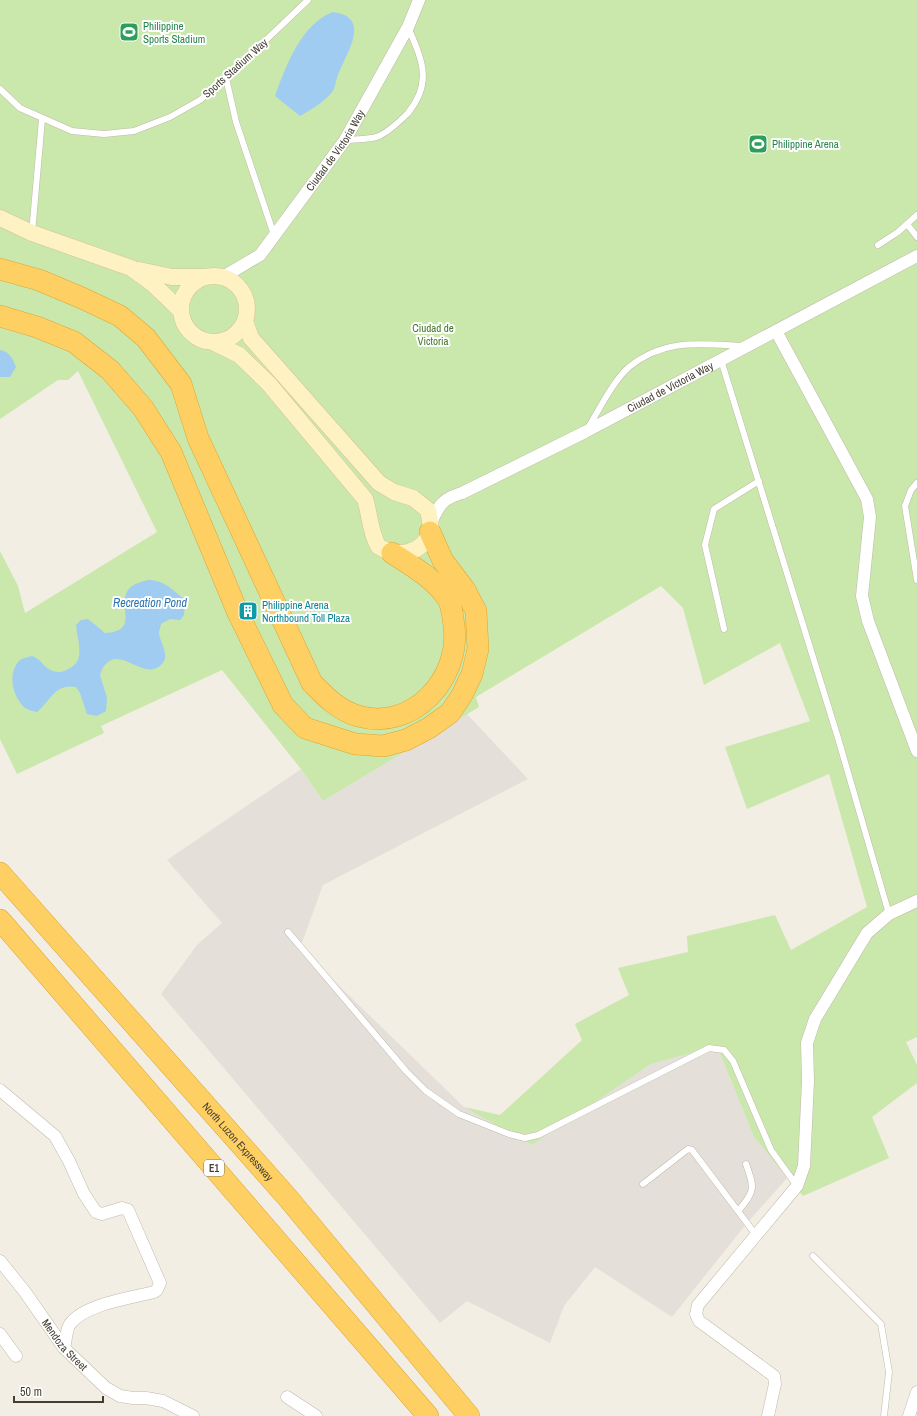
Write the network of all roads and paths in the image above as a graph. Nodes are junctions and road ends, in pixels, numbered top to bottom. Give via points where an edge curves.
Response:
1 (308, 0) edge
2 (419, 0) edge
3 (408, 27) junction
4 (226, 78) junction
5 (0, 90) edge
6 (42, 119) junction
7 (345, 140) junction
8 (917, 215) edge
9 (0, 218) edge
10 (907, 224) junction
11 (32, 232) junction
12 (274, 236) junction
13 (917, 237) edge
14 (878, 245) dead end
15 (917, 256) edge
16 (131, 268) junction
17 (0, 269) edge
18 (207, 277) junction
19 (223, 278) junction
20 (181, 311) junction
21 (0, 316) edge
22 (245, 321) junction
23 (776, 331) junction
24 (213, 342) junction
25 (749, 346) junction
26 (721, 360) junction
27 (586, 432) junction
28 (758, 481) junction
29 (917, 483) edge
30 (430, 527) junction
31 (392, 553) junction
32 (917, 580) edge
33 (724, 629) dead end
34 (914, 731) edge
35 (917, 751) edge
36 (0, 873) edge
37 (917, 901) edge
38 (889, 914) junction
39 (0, 920) edge
40 (288, 932) dead end
41 (0, 1090) edge
42 (746, 1164) dead end
43 (643, 1184) dead end
44 (797, 1186) junction
45 (738, 1212) junction
46 (756, 1235) junction
47 (813, 1256) dead end
48 (0, 1261) edge
49 (0, 1334) edge
50 (64, 1348) junction
51 (16, 1356) dead end
52 (917, 1392) edge
53 (287, 1397) dead end
54 (193, 1416) edge
55 (316, 1416) edge
56 (428, 1416) edge
57 (469, 1416) edge
58 (768, 1416) edge
59 (884, 1416) edge
60 (909, 1416) edge

1 - 4 lane, Sports Stadium Way
2 - 3 street, Ciudad de Victoria Way
3 - 7 street, Ciudad de Victoria Way
3 - 7 lane via 421,59 423,79 418,100 400,122 379,136
4 - 6 lane, Sports Stadium Way via 200,100 170,118 134,131 104,134 72,131
4 - 12 lane via 236,122
5 - 6 lane, Sports Stadium Way via 20,108
6 - 11 lane
7 - 12 street, Ciudad de Victoria Way
8 - 10 lane
9 - 11 main road
10 - 13 lane
10 - 14 lane
11 - 16 main road
12 - 19 street, Ciudad de Victoria Way via 260,255
15 - 23 street, Ciudad de Victoria Way
16 - 18 main road via 172,277
16 - 20 main road via 153,284
17 - 31 highway via 38,280 82,298 120,316 146,338 181,384 198,438 312,683 342,710 359,716 381,719 399,716 421,705 435,691 450,663 456,639 448,600 424,573
18 - 19 main road
18 - 20 main road via 193,284 188,290
19 - 22 main road via 235,282 242,291 247,306
20 - 24 main road via 183,320 192,333
21 - 30 highway via 74,342 110,370 143,408 171,452 238,613 283,705 305,728 355,744 383,746 406,740 429,728 450,713 462,695 472,674 478,649 476,611 465,590 443,561
22 - 24 main road via 235,334
22 - 30 main road via 251,338 379,483 394,492 413,498 428,510
23 - 25 street, Ciudad de Victoria Way
23 - 34 street via 868,499 870,517 862,596 868,621
24 - 31 main road via 239,356 269,384 365,499 374,540 378,546
25 - 26 street, Ciudad de Victoria Way
25 - 27 lane via 670,346 649,355 629,368 615,385
26 - 27 street, Ciudad de Victoria Way
26 - 28 lane
27 - 30 street, Ciudad de Victoria Way via 462,493 448,497 438,508
28 - 33 lane via 714,509 705,545
28 - 38 lane via 838,738
29 - 32 lane via 911,490 905,506
30 - 31 main road via 421,545 415,550
34 - 35 street
36 - 57 highway, North Luzon Expressway via 287,1197
37 - 38 street
38 - 44 street via 867,933 814,1019 807,1043 804,1166
39 - 56 highway, E1
40 - 44 lane via 426,1091 458,1114 509,1134 525,1138 538,1135 709,1048 724,1050 733,1061 771,1150
41 - 50 street via 55,1136 84,1194 96,1212 102,1214 118,1208 128,1210 160,1283 154,1292 91,1309 78,1316 69,1326
42 - 45 lane via 754,1185
43 - 45 lane via 688,1149 692,1150
44 - 46 street
45 - 46 lane
46 - 58 street via 698,1305 696,1314 699,1321 774,1376 775,1384
47 - 59 lane via 880,1324 889,1372
48 - 50 street, Mendoza Street
49 - 51 street
50 - 54 street, Mendoza Street via 106,1388 120,1396 163,1401
52 - 60 street
53 - 55 street

